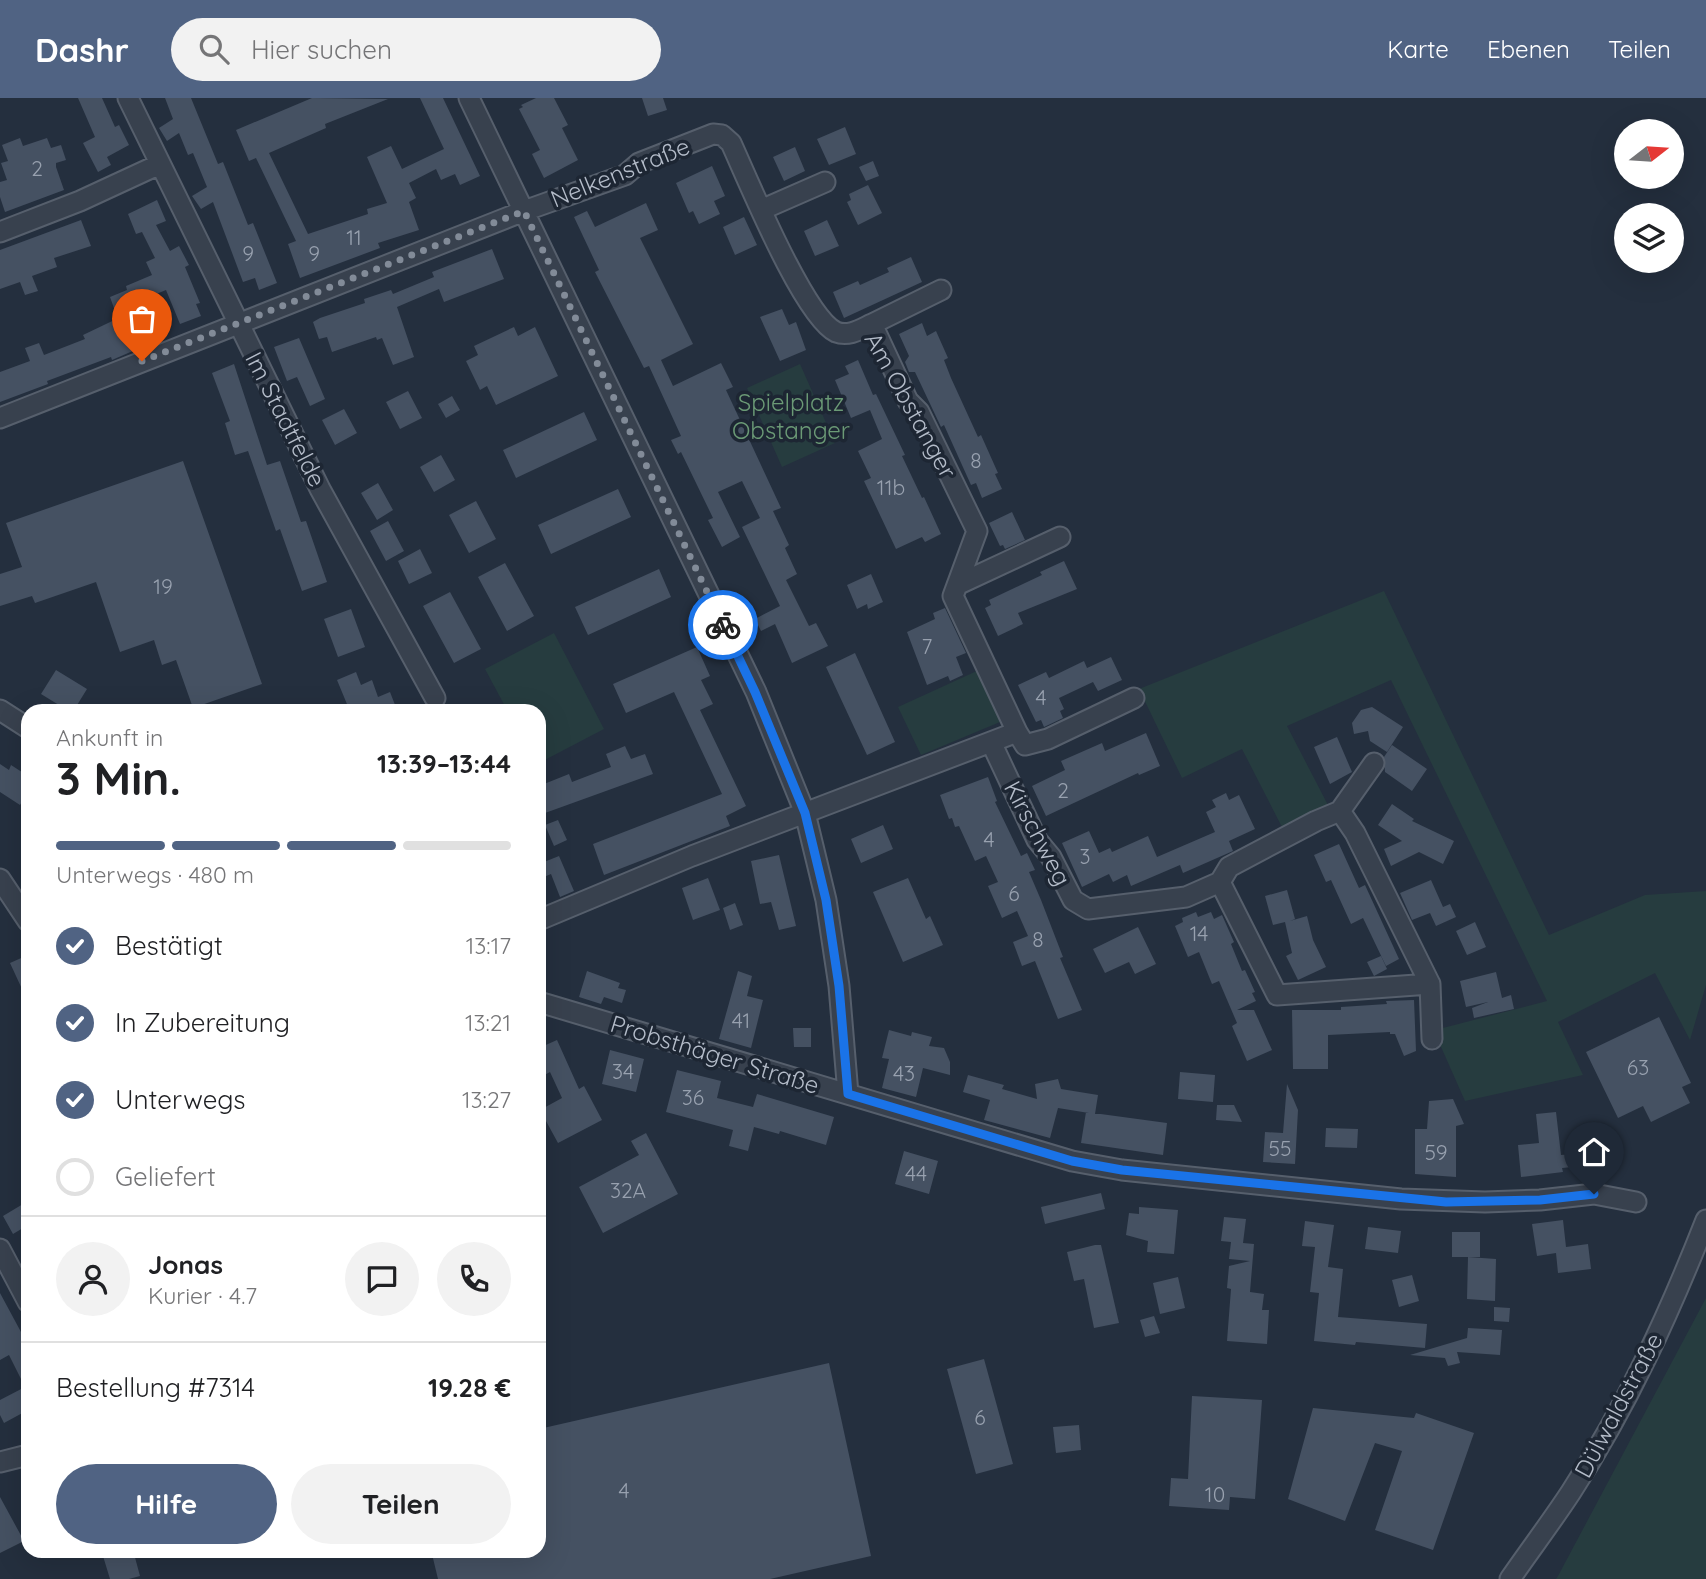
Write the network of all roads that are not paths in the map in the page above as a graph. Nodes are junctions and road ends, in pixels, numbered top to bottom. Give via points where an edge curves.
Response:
1 (128, 98) edge
2 (475, 100) edge
3 (731, 143) joint
4 (160, 164) junction
5 (825, 182) dead end
6 (761, 210) junction
7 (524, 211) junction
8 (0, 232) edge
9 (941, 290) dead end
10 (237, 323) junction
11 (872, 324) junction
12 (0, 418) edge
13 (977, 531) junction
14 (1060, 537) dead end
15 (994, 568) junction
16 (957, 584) junction
17 (435, 698) dead end
18 (1134, 698) dead end
19 (0, 710) edge
20 (21, 724) edge
21 (1017, 732) junction
22 (990, 742) junction
23 (1374, 763) dead end
24 (1340, 811) junction
25 (805, 813) junction
26 (0, 879) edge
27 (1220, 882) junction
28 (21, 911) edge
29 (546, 917) edge
30 (1430, 984) junction
31 (546, 1004) edge
32 (1432, 1039) dead end
33 (848, 1094) junction
34 (1636, 1202) dead end
35 (1706, 1220) edge
36 (0, 1249) edge
37 (21, 1289) edge
38 (21, 1457) edge
39 (0, 1462) edge
40 (1510, 1579) edge

1 - 4 street, Im Stadtfelde
2 - 7 street
3 - 6 street, Am Obstanger
3 - 7 street, Nelkenstraße via 713,134 639,163 625,175
4 - 8 street
4 - 10 street, Im Stadtfelde
5 - 6 street
6 - 11 street, Am Obstanger via 804,296 824,322 850,334
7 - 10 street, Nelkenstraße
7 - 25 street via 755,692
9 - 11 street
10 - 12 street, Nelkenstraße
10 - 17 street, Im Stadtfelde via 320,489
11 - 13 street, Am Obstanger
13 - 15 street, Am Obstanger
13 - 16 street
14 - 15 street
15 - 16 street
16 - 21 street via 953,596
18 - 21 street via 1048,739 1025,745
19 - 20 street
21 - 22 street
22 - 25 street
22 - 27 street, Kirschweg via 1037,840 1073,900 1088,909 1186,897
23 - 24 street
24 - 27 street, Kirschweg via 1229,867
24 - 30 street via 1355,832
25 - 29 street
25 - 33 street via 826,900
26 - 28 street
27 - 30 street via 1277,995
30 - 32 street
31 - 33 street, Probsthäger Straße
33 - 34 street, Probsthäger Straße via 1072,1161 1122,1170 1412,1200 1486,1202 1594,1194
35 - 40 street, Dülwaldstraße via 1645,1361 1610,1426
36 - 37 street
38 - 39 street

